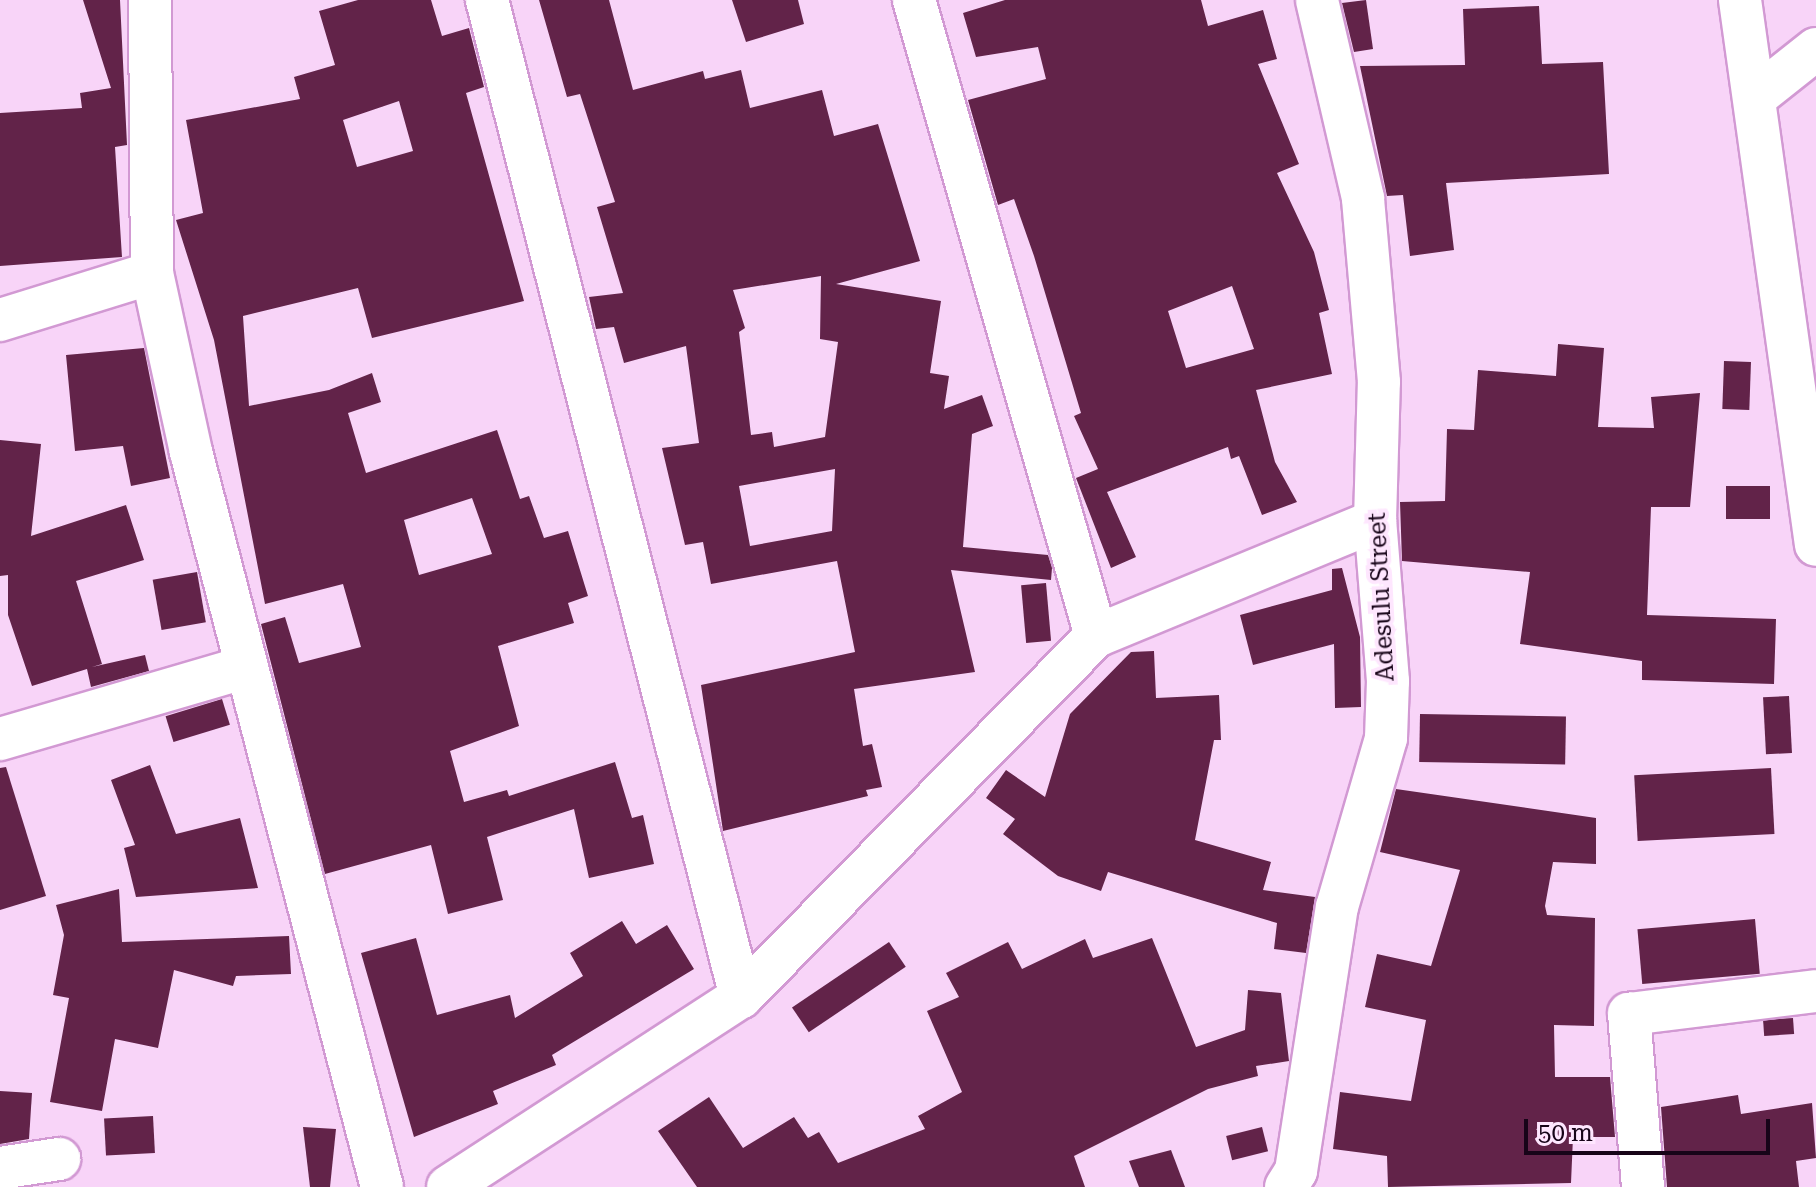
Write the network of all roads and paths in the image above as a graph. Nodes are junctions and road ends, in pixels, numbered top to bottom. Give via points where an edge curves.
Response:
1 (150, 0) edge
2 (487, 0) edge
3 (914, 0) edge
4 (1317, 0) edge
5 (1740, 0) edge
6 (1816, 49) edge
7 (1758, 95) junction
8 (152, 273) junction
9 (0, 320) edge
10 (1810, 422) edge
11 (1375, 521) junction
12 (1816, 545) edge
13 (1096, 636) junction
14 (247, 667) junction
15 (0, 739) edge
16 (1816, 991) edge
17 (741, 997) junction
18 (59, 1159) dead end
19 (0, 1168) edge
20 (382, 1187) edge
21 (448, 1187) edge
22 (1286, 1187) edge
23 (1643, 1187) edge

1 - 8 street
2 - 17 street
3 - 13 street
4 - 11 street, Adesulu Street via 1363,198 1379,382
5 - 7 street
6 - 7 street
7 - 10 street
8 - 9 street
8 - 14 street
10 - 12 street
11 - 13 street
11 - 22 street, Adesulu Street via 1386,738 1337,907 1296,1171
13 - 17 street
14 - 15 street
14 - 20 street
16 - 23 street via 1629,1014
17 - 21 street
18 - 19 street

